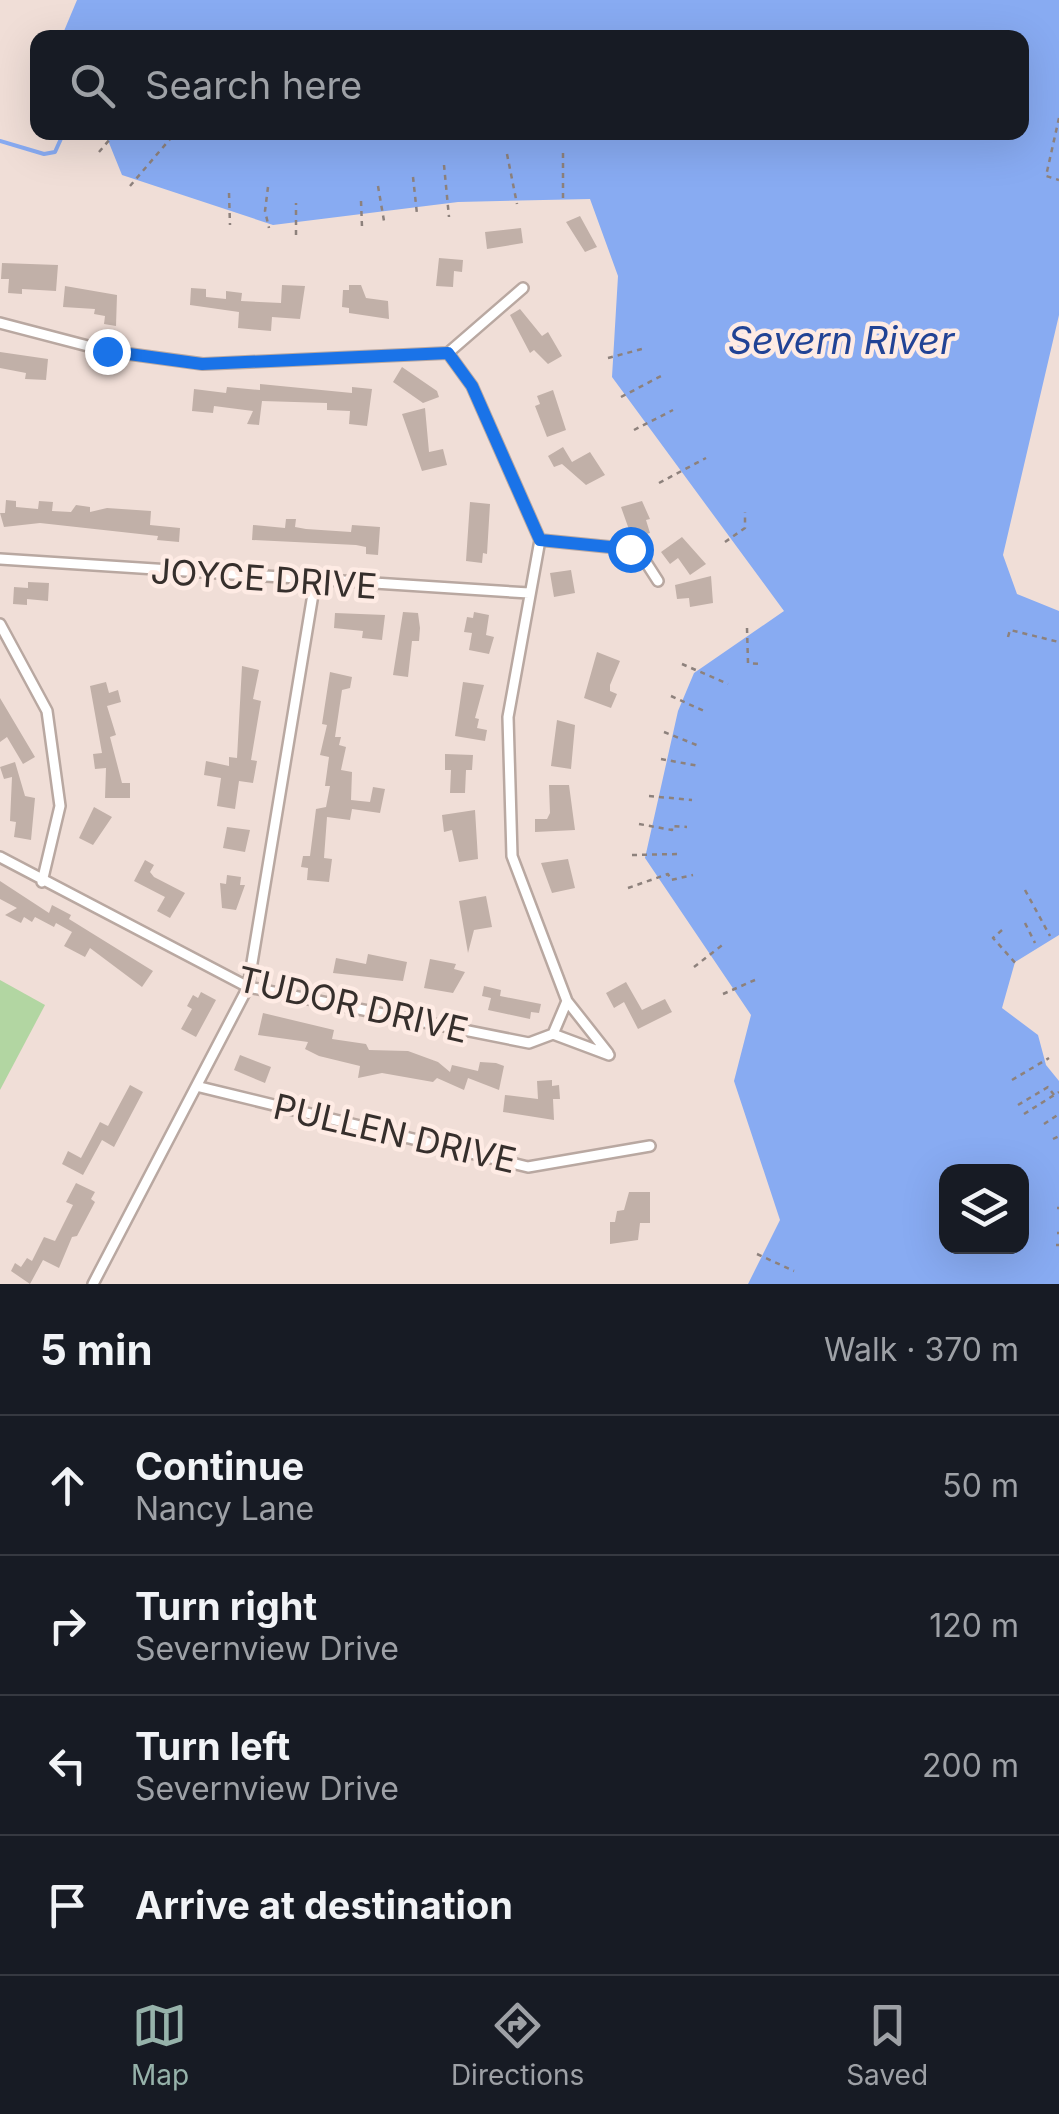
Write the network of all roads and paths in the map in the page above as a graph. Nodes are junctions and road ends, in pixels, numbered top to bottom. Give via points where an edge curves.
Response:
1 (1059, 118) edge
2 (109, 140) edge
3 (169, 140) edge
4 (99, 152) dead end
5 (507, 154) dead end
6 (562, 154) dead end
7 (444, 165) dead end
8 (413, 177) dead end
9 (1059, 180) edge
10 (130, 186) dead end
11 (378, 186) dead end
12 (268, 187) dead end
13 (230, 193) dead end
14 (361, 201) dead end
15 (562, 202) dead end
16 (296, 203) dead end
17 (516, 204) dead end
18 (417, 214) dead end
19 (449, 217) dead end
20 (384, 222) dead end
21 (230, 225) dead end
22 (362, 227) dead end
23 (268, 228) dead end
24 (296, 234) dead end
25 (523, 288) dead end
26 (0, 322) edge
27 (642, 349) dead end
28 (448, 353) junction
29 (608, 358) dead end
30 (661, 376) dead end
31 (621, 396) dead end
32 (674, 410) dead end
33 (634, 430) dead end
34 (706, 458) dead end
35 (659, 483) dead end
36 (745, 512) dead end
37 (540, 540) junction
38 (724, 542) dead end
39 (0, 559) edge
40 (316, 582) junction
41 (658, 582) dead end
42 (529, 593) junction
43 (0, 624) edge
44 (747, 628) dead end
45 (1026, 634) junction
46 (1008, 637) dead end
47 (1041, 638) junction
48 (1025, 642) dead end
49 (1058, 642) edge
50 (1040, 645) dead end
51 (1055, 649) dead end
52 (682, 664) dead end
53 (761, 664) dead end
54 (728, 684) dead end
55 (670, 696) dead end
56 (704, 711) dead end
57 (664, 732) dead end
58 (699, 746) dead end
59 (660, 759) dead end
60 (698, 766) dead end
61 (649, 796) dead end
62 (692, 800) dead end
63 (639, 824) dead end
64 (687, 827) dead end
65 (678, 854) dead end
66 (632, 855) dead end
67 (0, 857) edge
68 (693, 875) dead end
69 (42, 882) junction
70 (628, 888) dead end
71 (1025, 890) dead end
72 (1025, 923) dead end
73 (1002, 930) dead end
74 (1050, 936) dead end
75 (725, 943) dead end
76 (1034, 943) dead end
77 (694, 966) dead end
78 (1018, 966) dead end
79 (756, 980) dead end
80 (248, 988) junction
81 (722, 994) dead end
82 (568, 1001) junction
83 (553, 1034) junction
84 (1049, 1058) dead end
85 (1012, 1080) dead end
86 (200, 1087) junction
87 (1059, 1092) edge
88 (1054, 1095) junction
89 (1018, 1105) dead end
90 (1024, 1114) dead end
91 (1059, 1114) edge
92 (1044, 1124) dead end
93 (1059, 1136) edge
94 (1053, 1139) dead end
95 (650, 1146) dead end
96 (757, 1254) dead end
97 (794, 1271) dead end
98 (93, 1284) edge

1 - 9 path via 1046,176
2 - 4 path
3 - 10 path
5 - 17 path
6 - 15 path
7 - 19 path
8 - 18 path
11 - 20 path
12 - 23 path
13 - 21 path
14 - 22 path
16 - 24 path
25 - 28 street
26 - 28 street via 107,351 202,364
27 - 29 path
28 - 37 street via 472,386
30 - 31 path
32 - 33 path
34 - 35 path
36 - 38 path via 746,528
37 - 41 street via 630,549 640,553
37 - 42 street
39 - 40 street, JOYCE DRIVE
40 - 42 street, JOYCE DRIVE
40 - 80 street
42 - 82 street via 508,716 512,856
43 - 69 street via 46,712 60,806
44 - 53 path via 748,663
45 - 46 path via 1010,630
45 - 47 path
45 - 48 path
47 - 49 path
47 - 50 path
49 - 51 path
52 - 54 path
55 - 56 path
57 - 58 path
59 - 60 path
61 - 62 path
63 - 64 path
65 - 66 path
67 - 69 street, TUDOR DRIVE
68 - 70 path via 671,880 668,874
69 - 80 street, TUDOR DRIVE
71 - 74 path
72 - 76 path
73 - 78 path via 993,938
75 - 77 path
79 - 81 path
80 - 83 street, TUDOR DRIVE via 529,1043
80 - 86 street
82 - 83 street
82 - 83 street, TUDOR DRIVE via 609,1055
84 - 85 path
86 - 95 street, PULLEN DRIVE via 528,1167
86 - 98 street
87 - 88 path
88 - 89 path via 1048,1087
88 - 90 path
91 - 92 path
93 - 94 path
96 - 97 path

